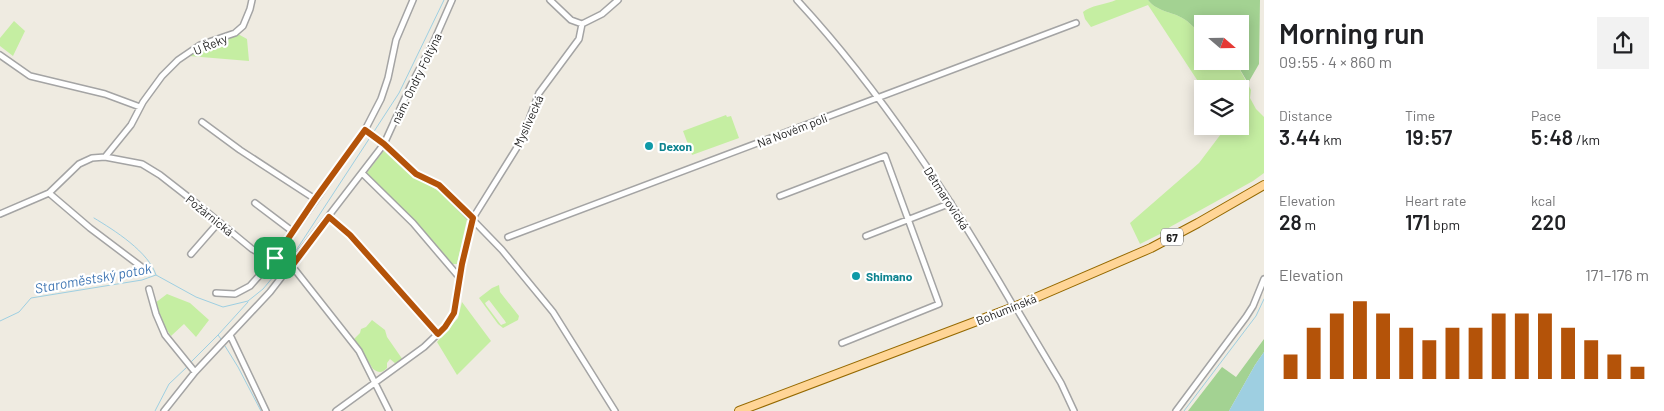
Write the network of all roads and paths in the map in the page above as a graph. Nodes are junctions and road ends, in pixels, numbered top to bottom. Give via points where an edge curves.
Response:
1 (252, 0) edge
2 (413, 0) edge
3 (452, 0) edge
4 (550, 0) edge
5 (618, 0) edge
6 (797, 0) edge
7 (1076, 23) dead end
8 (582, 24) junction
9 (0, 55) edge
10 (878, 98) junction
11 (140, 107) junction
12 (202, 122) dead end
13 (369, 133) junction
14 (384, 144) junction
15 (105, 157) junction
16 (363, 174) junction
17 (1264, 185) edge
18 (49, 194) junction
19 (780, 196) dead end
20 (315, 199) junction
21 (255, 203) dead end
22 (951, 203) junction
23 (0, 214) edge
24 (329, 217) junction
25 (473, 218) junction
26 (908, 220) junction
27 (219, 222) junction
28 (292, 232) junction
29 (866, 236) dead end
30 (508, 238) dead end
31 (190, 254) dead end
32 (275, 258) junction
33 (292, 266) junction
34 (147, 271) dead end
35 (460, 277) junction
36 (1264, 279) edge
37 (148, 289) dead end
38 (216, 293) dead end
39 (1014, 306) junction
40 (438, 334) junction
41 (230, 335) junction
42 (842, 342) dead end
43 (195, 372) junction
44 (375, 384) junction
45 (164, 411) edge
46 (266, 411) edge
47 (336, 411) edge
48 (389, 411) edge
49 (615, 411) edge
50 (739, 411) edge
51 (1074, 411) edge
52 (1176, 411) edge

1 - 11 street, U Řeky via 243,26 235,33 200,45 178,60
2 - 13 street, nám. Ondry Foltýna via 396,40 388,78
3 - 14 street, nám. Ondry Foltýna
4 - 8 street via 571,20
5 - 8 street via 602,14
6 - 10 street, Dětmarovická via 827,32
7 - 10 street, Na Novém poli
8 - 25 street, Myslivecká via 579,39 539,93 521,141
9 - 11 street via 30,76 105,94
10 - 22 street, Dětmarovická
10 - 30 street, Na Novém poli
11 - 15 street, U Řeky via 132,125
12 - 20 street
13 - 14 street
13 - 20 street, nám. Ondry Foltýna
14 - 16 street, nám. Ondry Foltýna
14 - 25 street via 416,174 439,185
15 - 18 street via 79,164
15 - 27 street, Požárnická via 142,164
16 - 24 street, nám. Ondry Foltýna
16 - 35 street
17 - 39 main road, Bohumínská / 67 via 1151,248
18 - 23 street
18 - 34 street
19 - 26 street via 885,156
20 - 28 street, nám. Ondry Foltýna
21 - 28 street
22 - 26 street
22 - 39 street, Dětmarovická
24 - 33 street, nám. Ondry Foltýna
24 - 40 street via 350,235
25 - 35 street, Myslivecká
25 - 49 street via 553,312
26 - 29 street
26 - 42 street via 939,304
27 - 31 street
27 - 32 street, Požárnická via 252,249
28 - 32 street, nám. Ondry Foltýna
32 - 33 street, Požárnická
32 - 38 street, nám. Ondry Foltýna via 250,286 235,294
33 - 41 street, nám. Ondry Foltýna
33 - 44 street via 359,351
35 - 40 street, Myslivecká via 454,313
36 - 52 street via 1246,317
37 - 43 street via 165,335
39 - 50 main road, Bohumínská / 67
39 - 51 street, Dětmarovická
40 - 44 street, Myslivecká
41 - 43 street, nám. Ondry Foltýna
41 - 46 street
43 - 45 street, nám. Ondry Foltýna
44 - 47 street, Myslivecká
44 - 48 street

